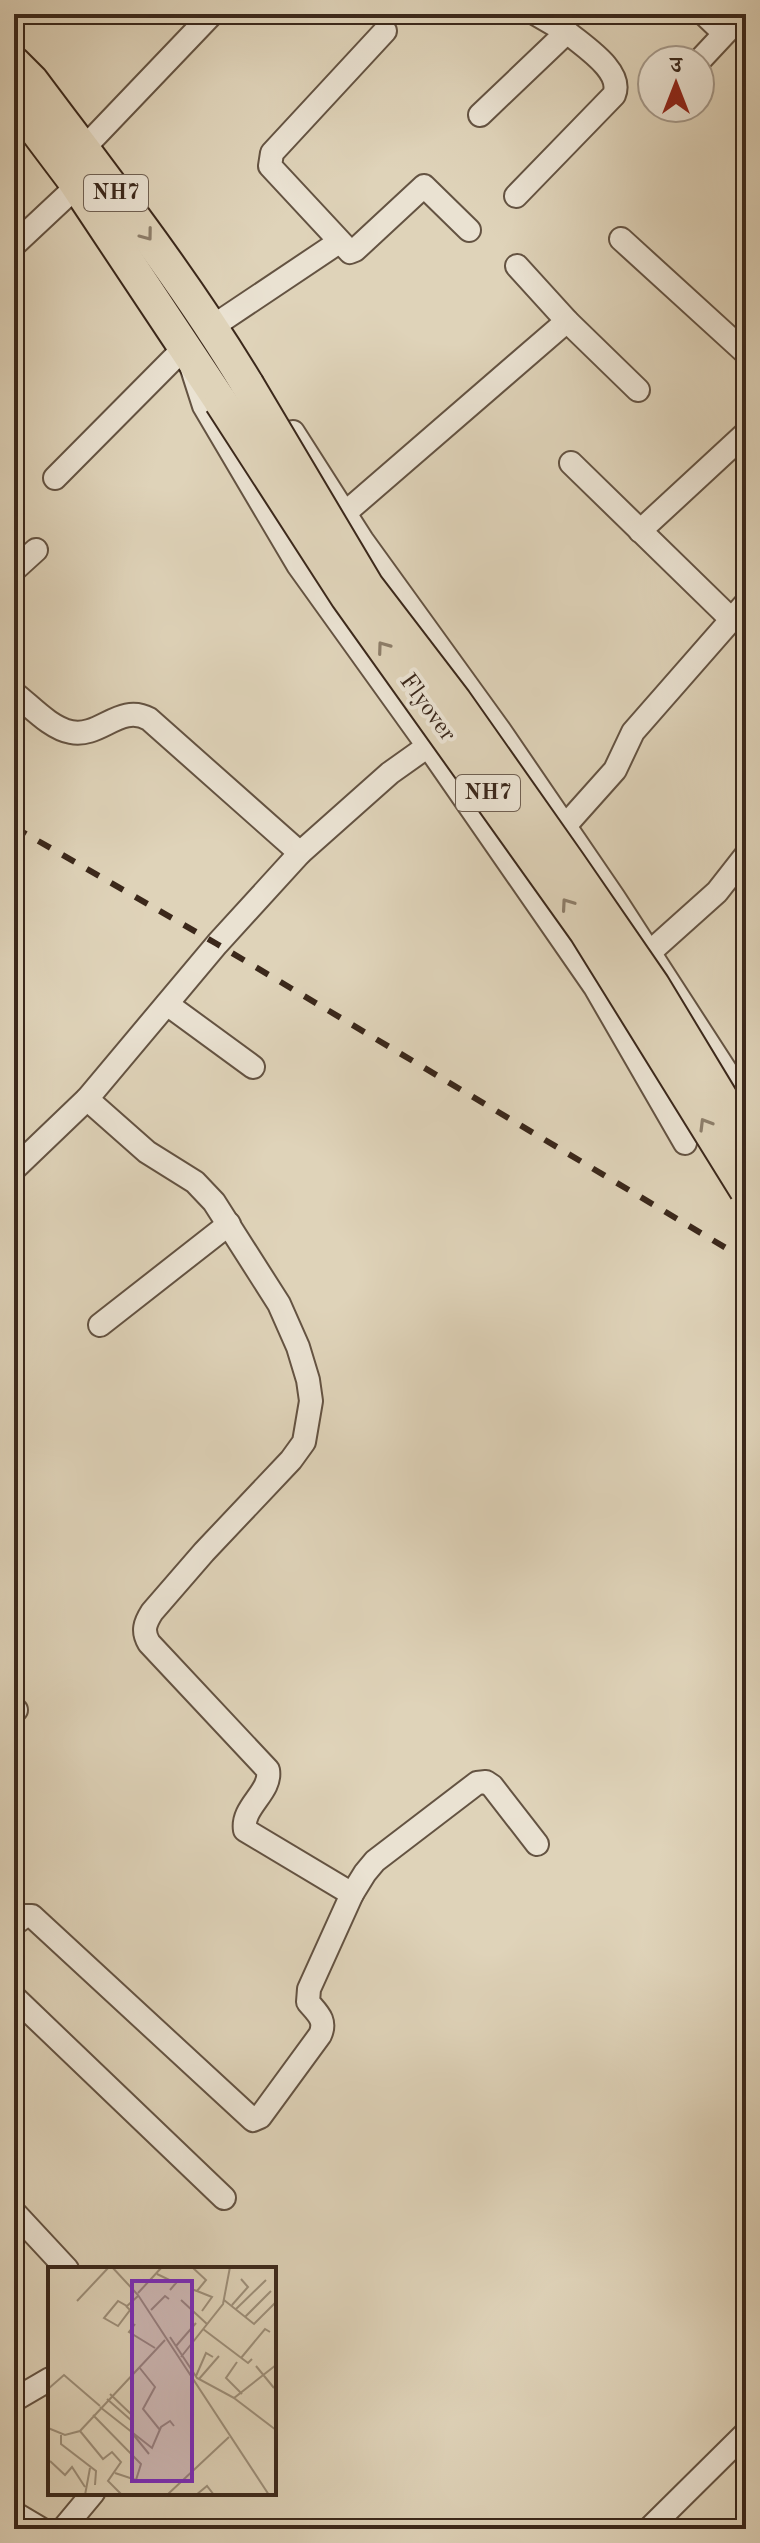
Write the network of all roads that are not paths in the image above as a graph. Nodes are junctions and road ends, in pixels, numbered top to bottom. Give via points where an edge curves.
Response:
1 (212, 14) edge
2 (536, 14) edge
3 (704, 14) edge
4 (743, 14) edge
5 (385, 31) dead end
6 (567, 32) junction
7 (724, 33) junction
8 (714, 44) edge
9 (14, 63) edge
10 (14, 101) edge
11 (480, 115) dead end
12 (83, 149) junction
13 (77, 186) junction
14 (516, 196) dead end
15 (469, 230) dead end
16 (621, 239) dead end
17 (339, 242) junction
18 (14, 245) edge
19 (517, 266) dead end
20 (567, 321) junction
21 (212, 327) junction
22 (185, 347) junction
23 (746, 353) edge
24 (638, 390) dead end
25 (234, 393) junction
26 (746, 433) edge
27 (571, 463) dead end
28 (55, 478) dead end
29 (345, 513) junction
30 (640, 531) junction
31 (36, 550) dead end
32 (14, 570) edge
33 (739, 611) edge
34 (14, 693) edge
35 (428, 746) junction
36 (565, 826) junction
37 (300, 853) junction
38 (746, 855) edge
39 (650, 952) junction
40 (595, 987) junction
41 (167, 1004) junction
42 (253, 1067) dead end
43 (87, 1099) junction
44 (746, 1102) edge
45 (746, 1139) edge
46 (685, 1143) dead end
47 (14, 1169) edge
48 (746, 1190) edge
49 (229, 1224) junction
50 (100, 1325) dead end
51 (537, 1844) dead end
52 (352, 1894) junction
53 (14, 1924) edge
54 (14, 1997) edge
55 (224, 2198) dead end
56 (14, 2212) edge
57 (65, 2267) edge
58 (48, 2380) edge
59 (14, 2400) edge
60 (746, 2433) edge
61 (91, 2495) edge
62 (14, 2513) edge
63 (41, 2529) edge
64 (63, 2529) edge
65 (649, 2529) edge

1 - 12 street
2 - 6 street
3 - 7 street
4 - 7 street
5 - 17 street via 269,161
6 - 11 street
6 - 14 street via 610,70 617,89
7 - 8 street
9 - 12 highway, NH7
10 - 13 highway, NH7
12 -> 21 highway, NH7
13 - 18 street
13 - 22 highway, NH7
15 - 17 street via 424,186 355,250
16 - 23 street
17 - 21 street
19 - 20 street
20 - 24 street
20 - 29 street
21 - 25 highway, Flyover / NH7
21 - 29 street via 266,389
22 - 25 highway, Flyover / NH7
22 - 28 street
22 - 35 street via 204,406 298,565
25 - 45 highway, Flyover / NH7, bridge via 653,985
48 -> 25 highway, Flyover / NH7, bridge via 586,932 347,597
26 - 30 street
27 - 30 street
29 - 36 street
30 - 33 street
31 - 32 street
33 - 36 street via 633,732 615,770
34 - 37 street via 67,732 135,713 149,719
35 - 37 street
35 - 40 street
36 - 39 street
37 - 41 street
38 - 39 street via 717,892
39 - 40 street
39 - 44 street
40 - 46 street
41 - 42 street
41 - 43 street
43 - 47 street
43 - 49 street via 147,1152 205,1191
49 - 50 street
49 - 52 street via 279,1304 298,1347 308,1380 309,1423 291,1460 152,1612 145,1637 268,1770 269,1780 245,1817 245,1830
51 - 52 street via 492,1786 477,1783 375,1861
52 - 53 street via 309,1989 308,2002 323,2029 253,2120 32,1916
54 - 55 street
56 - 57 street
58 - 59 street
60 - 65 street
61 - 64 street
62 - 63 street

